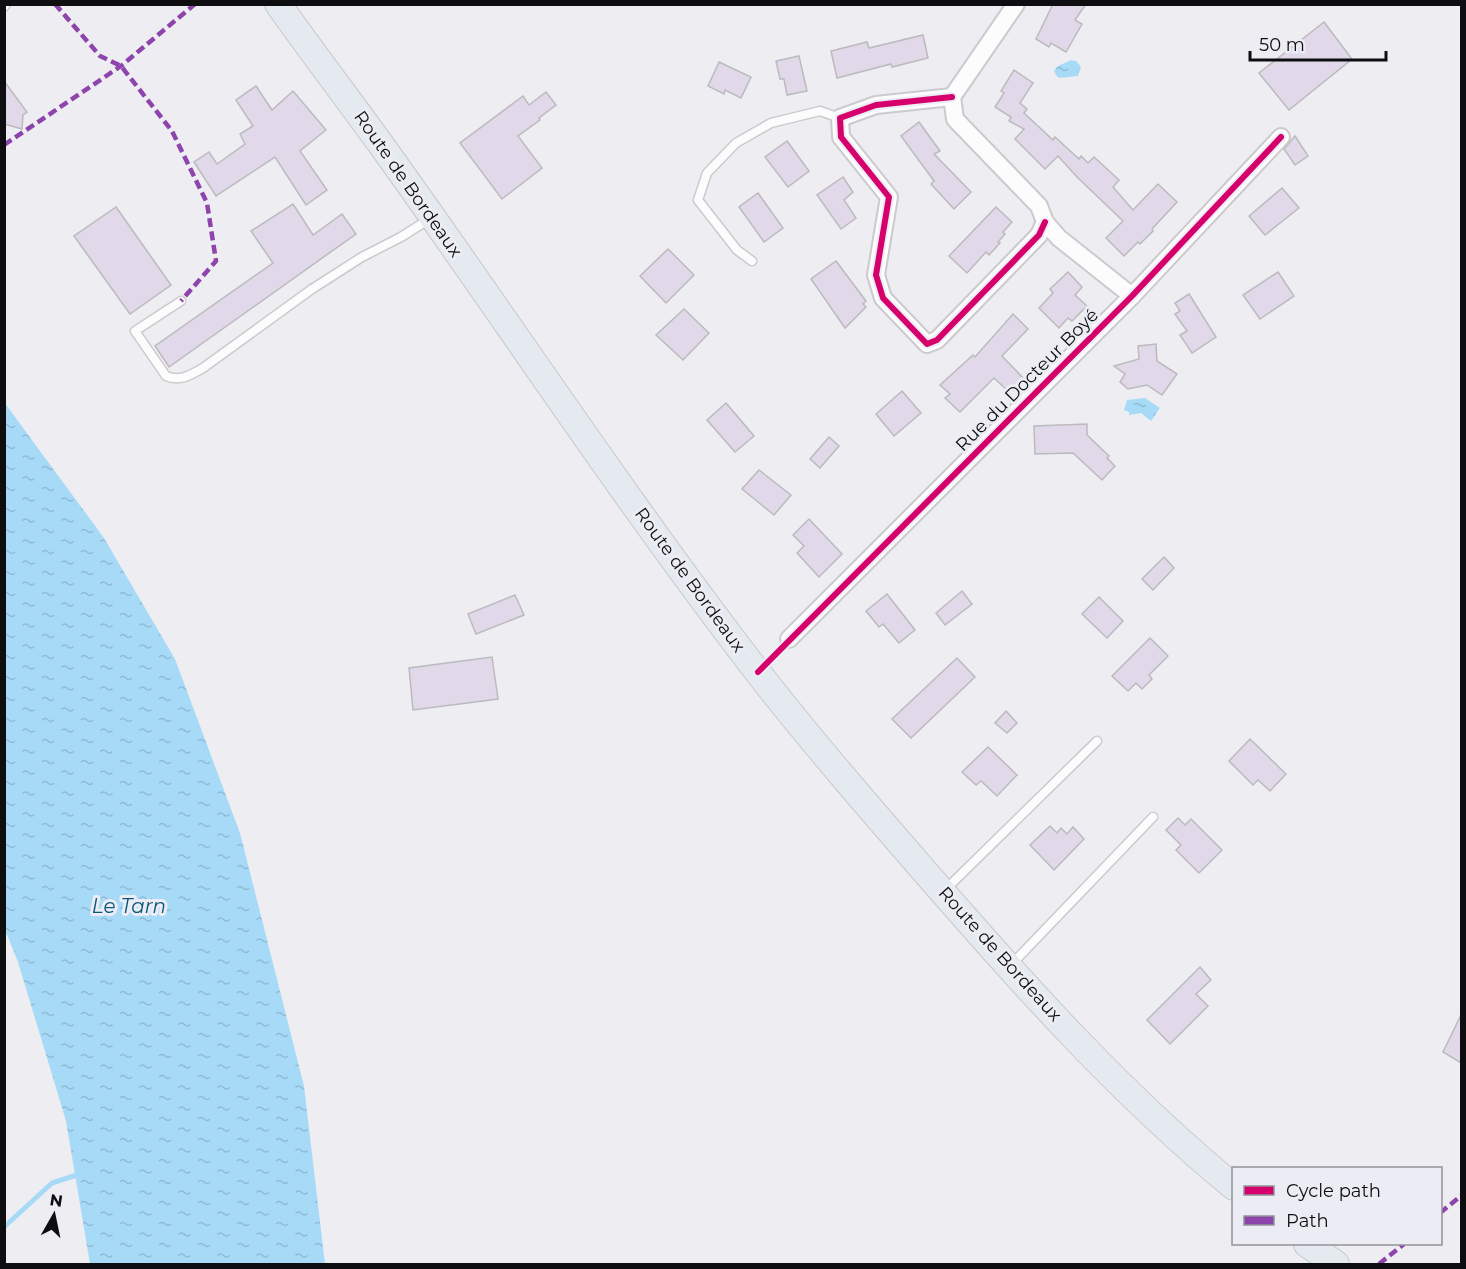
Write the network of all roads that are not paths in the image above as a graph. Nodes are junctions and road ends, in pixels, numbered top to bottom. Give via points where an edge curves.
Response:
1 (278, 4) edge
2 (1016, 4) edge
3 (952, 97) junction
4 (840, 118) junction
5 (1281, 137) dead end
6 (432, 218) junction
7 (1045, 222) junction
8 (752, 261) dead end
9 (1131, 296) junction
10 (180, 301) dead end
11 (789, 639) dead end
12 (1097, 741) dead end
13 (1153, 817) dead end
14 (943, 892) junction
15 (1009, 967) junction
16 (1232, 1186) edge
17 (1308, 1245) edge
18 (1336, 1264) edge

1 - 6 main road, Route de Bordeaux
2 - 3 street
3 - 4 street via 876,105
3 - 7 street via 955,119 1039,206
4 - 7 street via 841,137 889,197 876,275 883,298 927,344 937,340 1039,235
4 - 8 lane via 820,111 771,123 736,143 707,172 698,200 737,250
5 - 9 street, Rue du Docteur Boyé
6 - 10 lane via 312,289 203,368 174,380 166,376 135,331
6 - 14 main road, Route de Bordeaux via 724,627 802,728
7 - 9 street
9 - 11 street, Rue du Docteur Boyé
12 - 14 lane
13 - 15 lane
14 - 15 main road, Route de Bordeaux
15 - 16 main road, Route de Bordeaux via 1130,1093
17 - 18 main road

